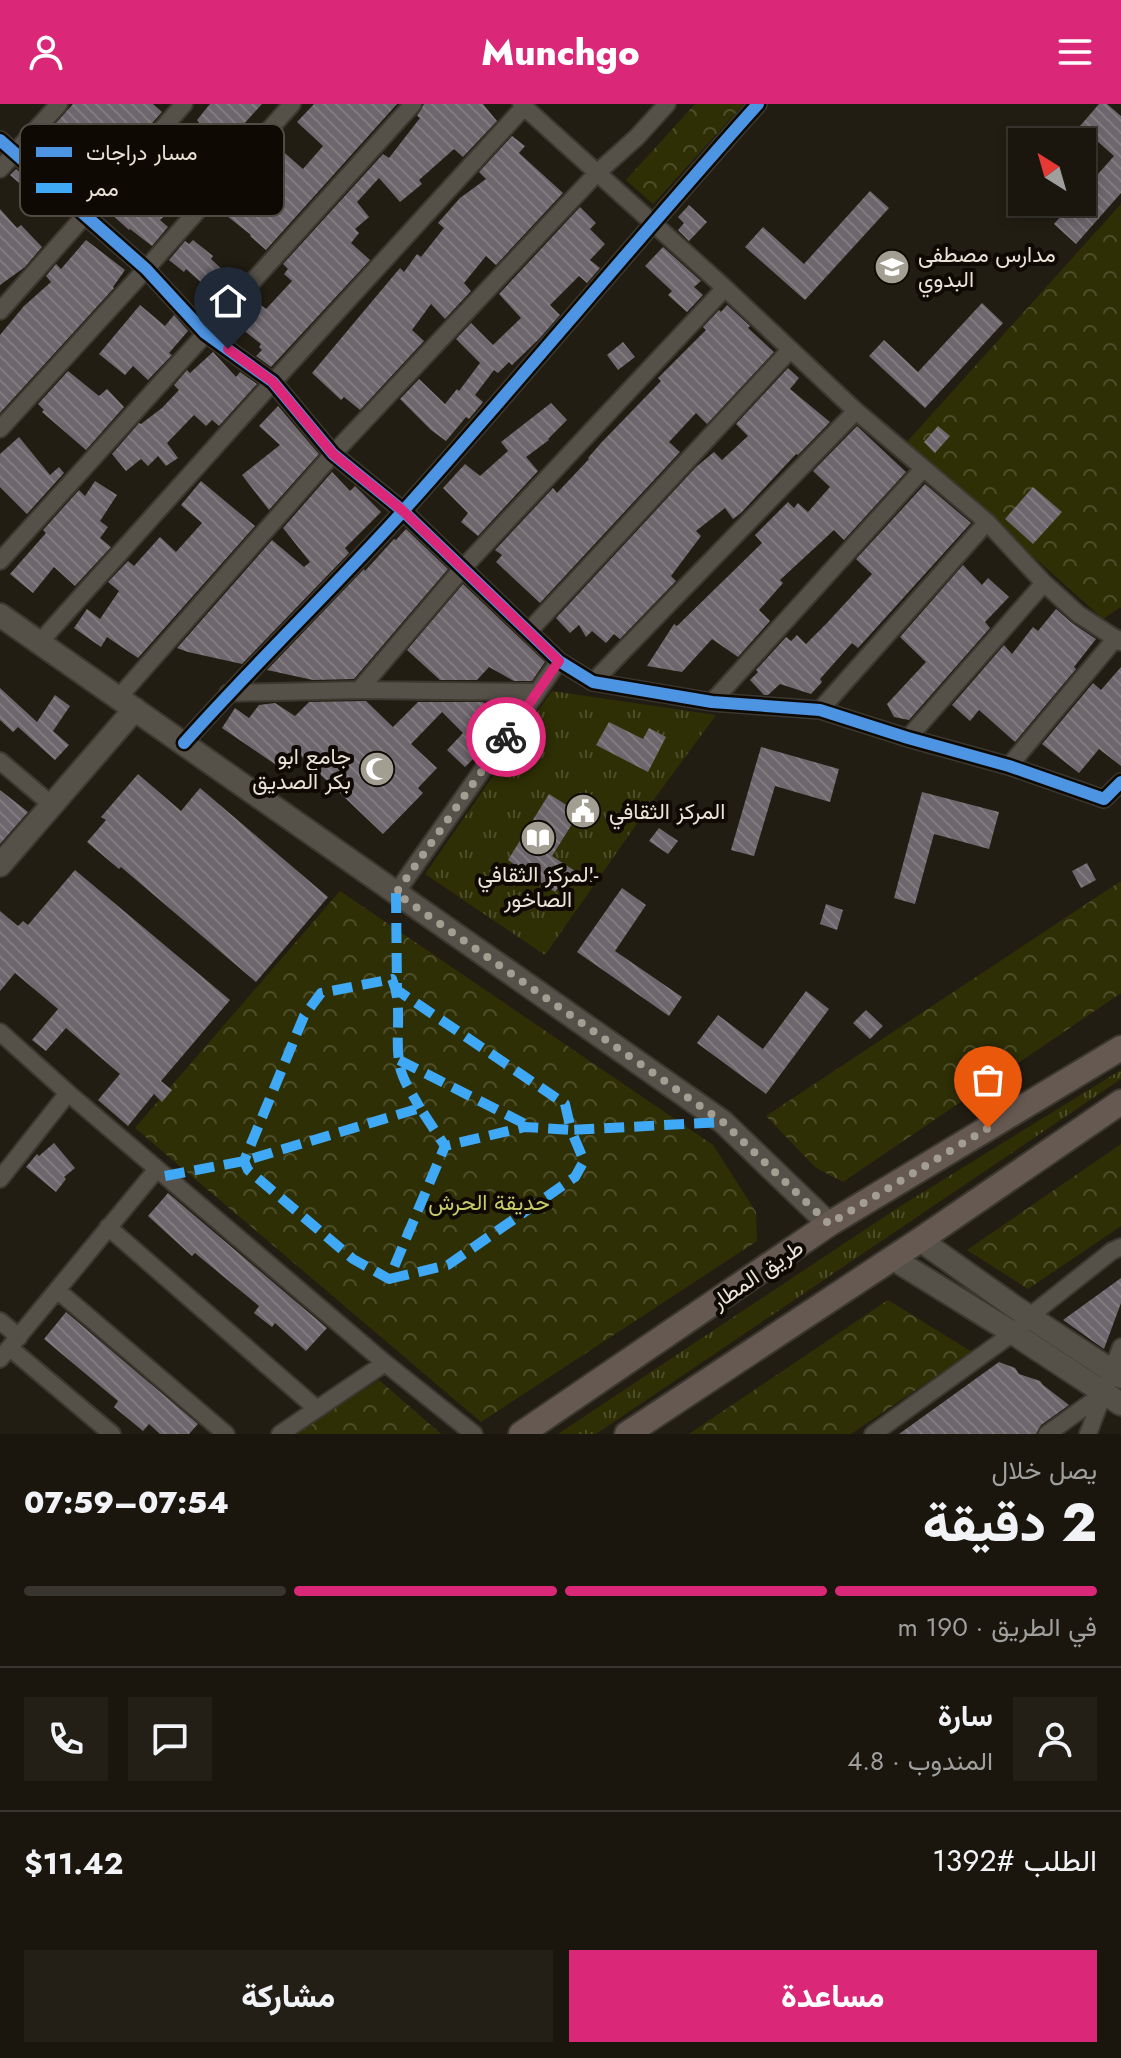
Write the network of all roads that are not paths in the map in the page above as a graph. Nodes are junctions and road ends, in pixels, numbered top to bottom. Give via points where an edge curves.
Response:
1 (59, 104) edge
2 (184, 104) edge
3 (292, 104) edge
4 (413, 104) edge
5 (667, 104) edge
6 (758, 104) edge
7 (522, 106) edge
8 (41, 124) edge
9 (166, 124) edge
10 (274, 124) edge
11 (0, 140) edge
12 (20, 148) edge
13 (16, 153) junction
14 (20, 157) edge
15 (0, 169) edge
16 (597, 173) junction
17 (85, 216) edge
18 (87, 216) edge
19 (193, 216) edge
20 (651, 223) junction
21 (146, 269) junction
22 (725, 288) junction
23 (0, 311) edge
24 (205, 333) junction
25 (790, 350) junction
26 (273, 382) junction
27 (856, 411) junction
28 (0, 429) edge
29 (333, 454) junction
30 (923, 469) junction
31 (403, 511) junction
32 (987, 522) junction
33 (0, 561) edge
34 (462, 569) junction
35 (1044, 583) junction
36 (0, 615) edge
37 (529, 631) junction
38 (1119, 640) edge
39 (40, 642) junction
40 (559, 661) junction
41 (593, 682) junction
42 (359, 690) junction
43 (537, 692) junction
44 (228, 693) junction
45 (712, 702) junction
46 (127, 703) junction
47 (820, 710) junction
48 (908, 738) junction
49 (184, 743) junction
50 (0, 761) edge
51 (1009, 766) junction
52 (1121, 782) edge
53 (52, 805) junction
54 (0, 865) edge
55 (396, 893) junction
56 (2, 1038) edge
57 (1121, 1048) edge
58 (68, 1093) junction
59 (1121, 1102) edge
60 (157, 1169) junction
61 (0, 1179) edge
62 (829, 1224) junction
63 (108, 1227) junction
64 (920, 1240) junction
65 (1121, 1247) edge
66 (892, 1258) junction
67 (57, 1290) junction
68 (1030, 1316) junction
69 (0, 1321) edge
70 (1013, 1333) junction
71 (1121, 1347) edge
72 (9, 1348) edge
73 (385, 1363) junction
74 (1116, 1374) edge
75 (1112, 1399) edge
76 (317, 1409) junction
77 (112, 1434) edge
78 (226, 1434) edge
79 (280, 1434) edge
80 (474, 1434) edge
81 (521, 1434) edge
82 (627, 1434) edge
83 (873, 1434) edge
84 (1047, 1434) edge
85 (1088, 1434) edge

1 - 8 street
2 - 9 street
3 - 10 street
4 - 24 street
5 - 16 street
6 - 20 street
7 - 16 street
7 - 26 street
11 - 13 street
12 - 13 street
13 - 14 street
13 - 15 street
16 - 20 street
16 - 29 street
17 - 23 street
18 - 21 street
19 - 21 street
20 - 22 street
20 - 31 street
21 - 24 street
21 - 28 street
22 - 25 street
22 - 34 street
24 - 26 street
24 - 33 street
25 - 27 street
25 - 37 street
26 - 29 street
26 - 39 street
27 - 30 street
27 - 41 street
29 - 31 street
29 - 46 street
30 - 32 street
30 - 45 street
31 - 34 street
31 - 44 street
32 - 35 street
32 - 47 street
34 - 37 street
34 - 42 street
35 - 38 street via 1078,614
35 - 48 street
36 - 39 main road
37 - 40 street
38 - 51 street
39 - 46 main road
40 - 41 street
40 - 43 street
41 - 45 street
42 - 43 street
42 - 44 street
43 - 55 street
44 - 49 street
45 - 47 street
46 - 49 main road
46 - 53 main road
47 - 48 street
48 - 51 street
49 - 55 main road
50 - 53 street
51 - 52 street via 1104,799
53 - 54 main road
55 - 62 main road via 723,1122
56 - 58 street
57 - 62 main road, طريق المطار
58 - 60 street
58 - 61 street
59 - 64 main road
60 - 63 street
60 - 73 street
62 - 81 main road, طريق المطار
63 - 67 street
63 - 76 street
64 - 66 main road
64 - 68 main road
65 - 68 street
66 - 70 main road
66 - 82 main road
67 - 72 street
67 - 78 street
68 - 70 street
68 - 74 main road
69 - 72 street
70 - 75 main road
70 - 83 street
71 - 74 street
72 - 77 street
73 - 76 street
73 - 80 street
74 - 75 street
75 - 84 street
75 - 85 street
76 - 79 street

